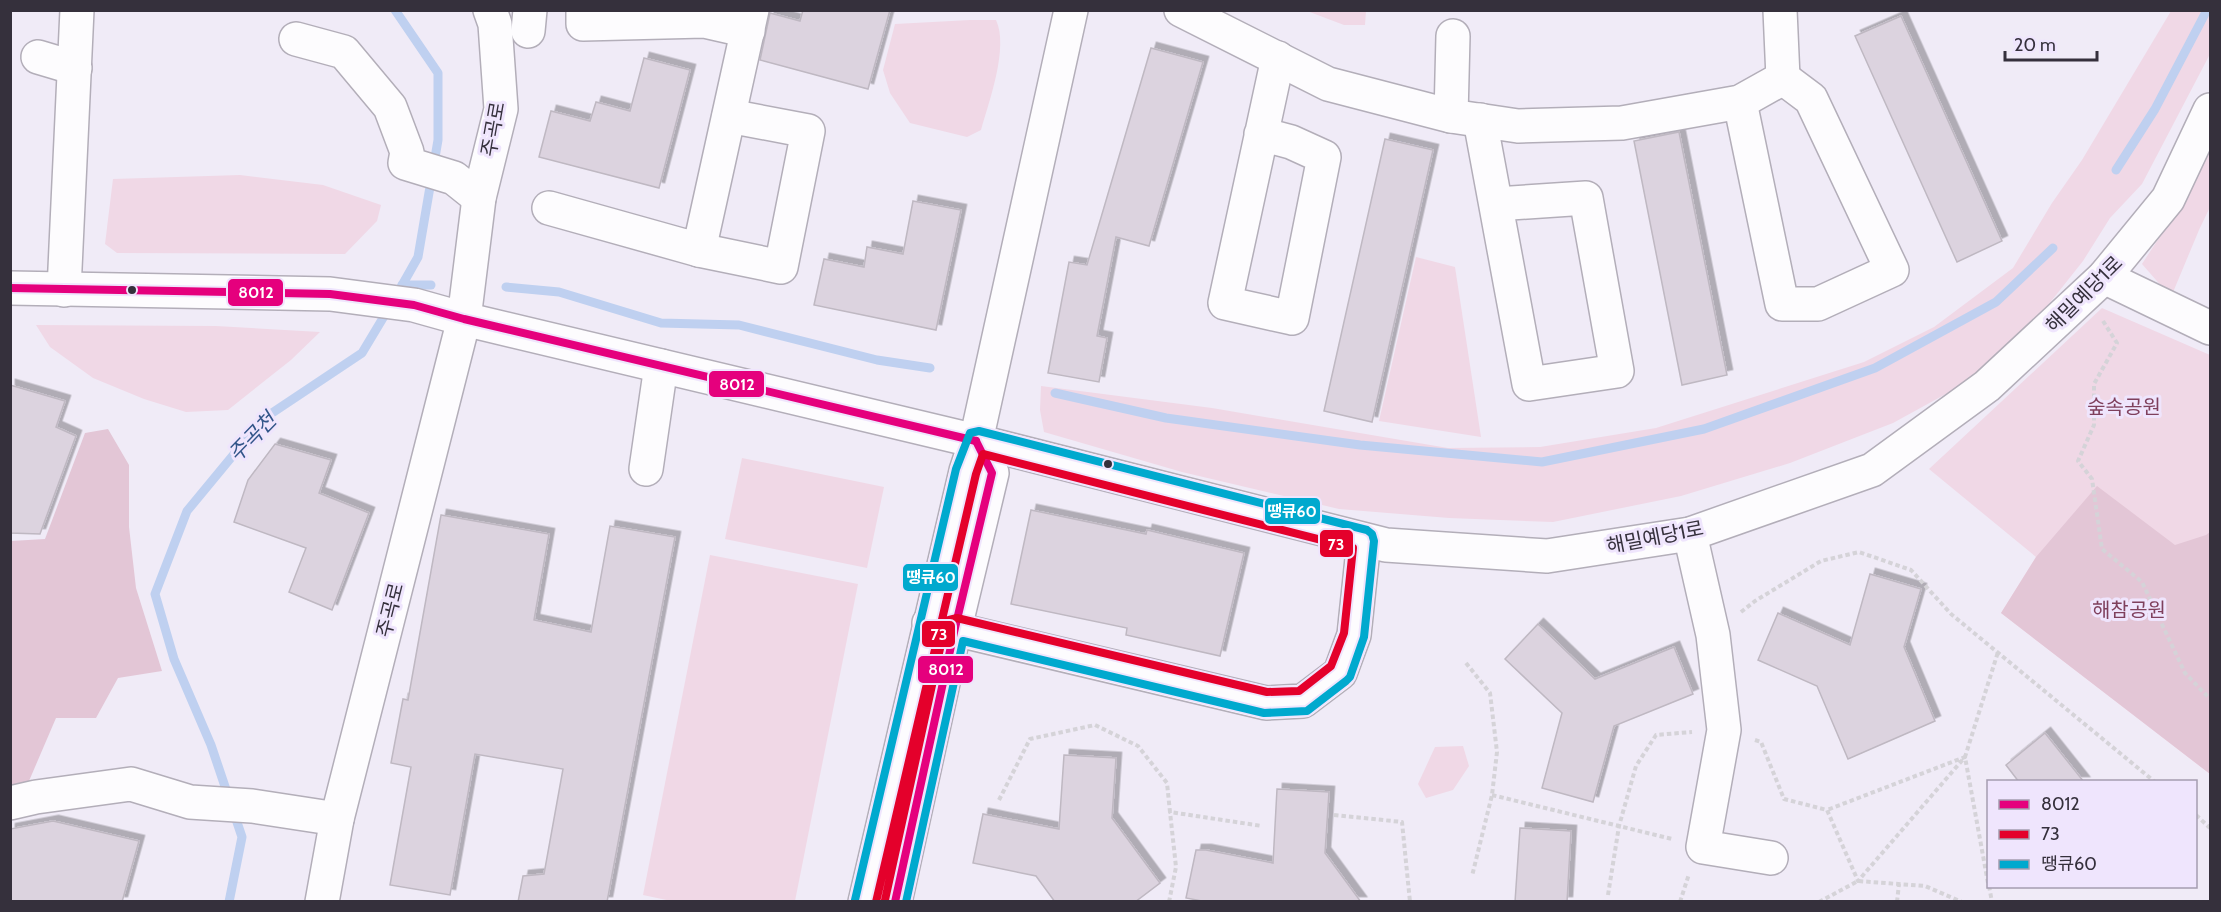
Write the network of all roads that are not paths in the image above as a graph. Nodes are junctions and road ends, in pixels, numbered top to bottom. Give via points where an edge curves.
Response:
1 (77, 10) edge
2 (490, 10) edge
3 (583, 10) edge
4 (1071, 10) edge
5 (1180, 10) edge
6 (1780, 10) edge
7 (705, 16) edge
8 (750, 20) edge
9 (1453, 24) edge
10 (296, 39) dead end
11 (38, 57) dead end
12 (1278, 58) junction
13 (75, 68) junction
14 (1783, 78) junction
15 (1740, 102) junction
16 (2211, 110) edge
17 (729, 116) junction
18 (1466, 118) junction
19 (1261, 134) junction
20 (479, 198) junction
21 (1496, 204) junction
22 (549, 208) dead end
23 (699, 250) junction
24 (2095, 286) junction
25 (10, 288) edge
26 (64, 290) junction
27 (464, 319) junction
28 (2211, 328) edge
29 (662, 366) junction
30 (976, 441) junction
31 (646, 469) dead end
32 (1690, 534) junction
33 (1364, 540) junction
34 (942, 626) junction
35 (10, 803) edge
36 (337, 819) junction
37 (1771, 858) dead end
38 (322, 902) edge
39 (865, 902) edge
40 (895, 902) edge

1 - 13 street
2 - 20 street, 주곡로 via 495,24 501,109
3 - 7 street via 583,24
4 - 30 street
5 - 12 street
6 - 14 street
7 - 8 street
8 - 17 street
9 - 18 street
10 - 20 street via 344,52 390,107 407,152 405,163 453,178
11 - 13 street
12 - 18 street via 1328,84
12 - 19 street
13 - 26 street
14 - 15 street
14 - 15 street via 1812,99 1892,270 1818,304 1782,304
15 - 18 street via 1622,123 1518,126
16 - 24 street, 해밀예당1로 via 2168,199
17 - 23 street
17 - 23 street via 808,131 781,267
18 - 21 street
19 - 19 street via 1225,303 1292,318 1324,158 1291,142
20 - 27 street, 주곡로
21 - 21 street via 1529,384 1617,371 1586,198
22 - 23 street
24 - 28 street
24 - 32 street, 해밀예당1로 via 1987,386 1872,470
25 - 26 street
26 - 27 street via 330,294 414,305
27 - 29 street
27 - 36 street, 주곡로
29 - 30 street
29 - 31 street
30 - 33 street, 해밀예당1로
30 - 34 street via 992,473
32 - 33 street, 해밀예당1로 via 1547,556 1386,545
32 - 37 street via 1713,635 1724,730 1703,847
33 - 34 street via 1354,635 1340,673 1303,701 1266,703
34 - 39 street
34 - 40 street
35 - 36 street via 131,784 190,802 252,806
36 - 38 street, 주곡로

